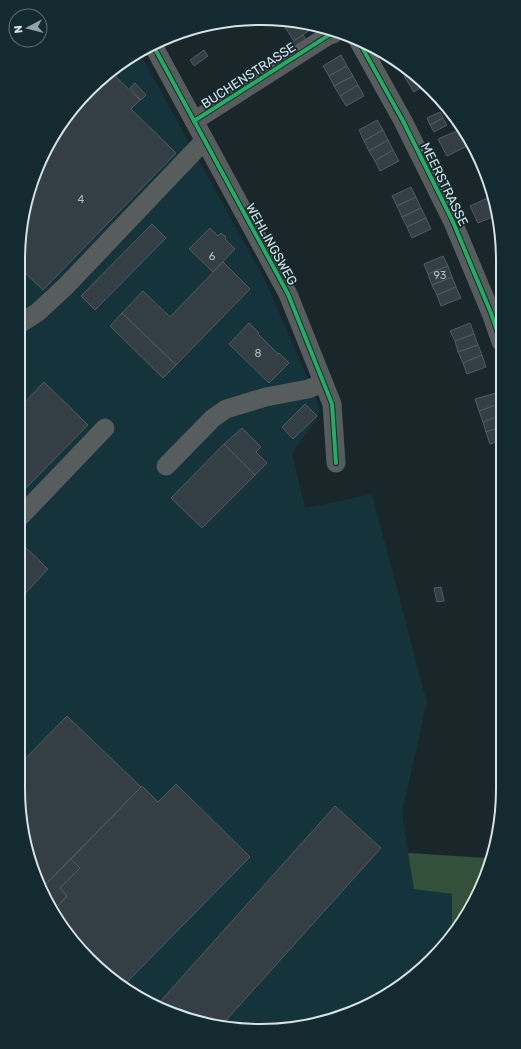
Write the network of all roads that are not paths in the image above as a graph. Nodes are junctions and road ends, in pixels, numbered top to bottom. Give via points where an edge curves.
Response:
1 (328, 35) edge
2 (363, 48) edge
3 (155, 49) edge
4 (194, 121) junction
5 (204, 141) junction
6 (25, 320) edge
7 (496, 328) edge
8 (324, 383) junction
9 (105, 428) dead end
10 (336, 462) dead end
11 (166, 466) dead end
12 (25, 512) edge

1 - 4 street, BUCHENSTRASSE
2 - 7 street, MEERSTRASSE via 404,121 453,222
3 - 4 street, WEHLINGSWEG
4 - 5 street, WEHLINGSWEG
5 - 6 street via 66,286
5 - 8 street, WEHLINGSWEG via 288,294
8 - 10 street, WEHLINGSWEG via 332,404
8 - 11 street via 226,409 212,418
9 - 12 street

